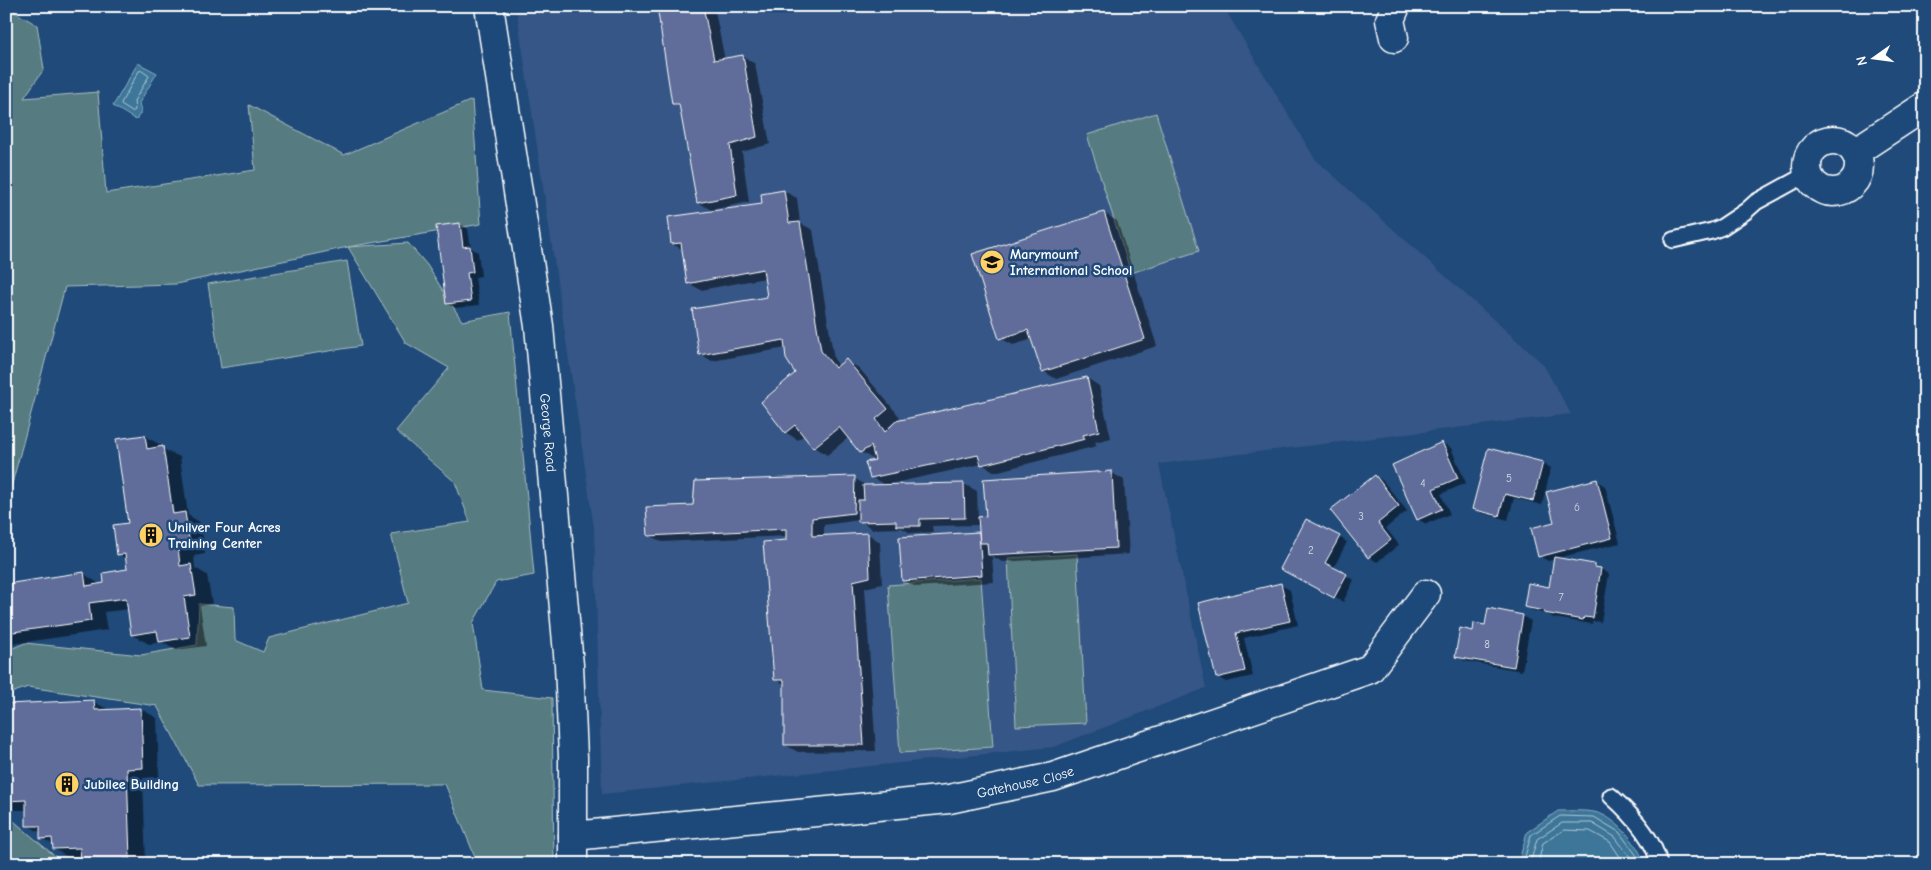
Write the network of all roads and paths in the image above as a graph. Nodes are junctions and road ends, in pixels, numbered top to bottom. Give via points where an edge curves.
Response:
1 (489, 6) edge
2 (1396, 6) edge
3 (1394, 38) dead end
4 (1925, 106) edge
5 (1855, 152) junction
6 (1808, 173) junction
7 (1673, 240) dead end
8 (1426, 594) dead end
9 (1611, 796) dead end
10 (573, 836) junction
11 (573, 864) edge
12 (1659, 864) edge

1 - 10 street, George Road via 539,326 569,665
2 - 3 street via 1390,20
4 - 5 street
5 - 6 street via 1842,141 1824,141 1811,152
5 - 6 street via 1856,176 1845,188 1837,191 1821,189
6 - 7 lane via 1756,202 1722,228
8 - 10 street, Gatehouse Close via 1370,669 1053,777 949,799
9 - 12 lane via 1632,815 1657,854
10 - 11 street, George Road

